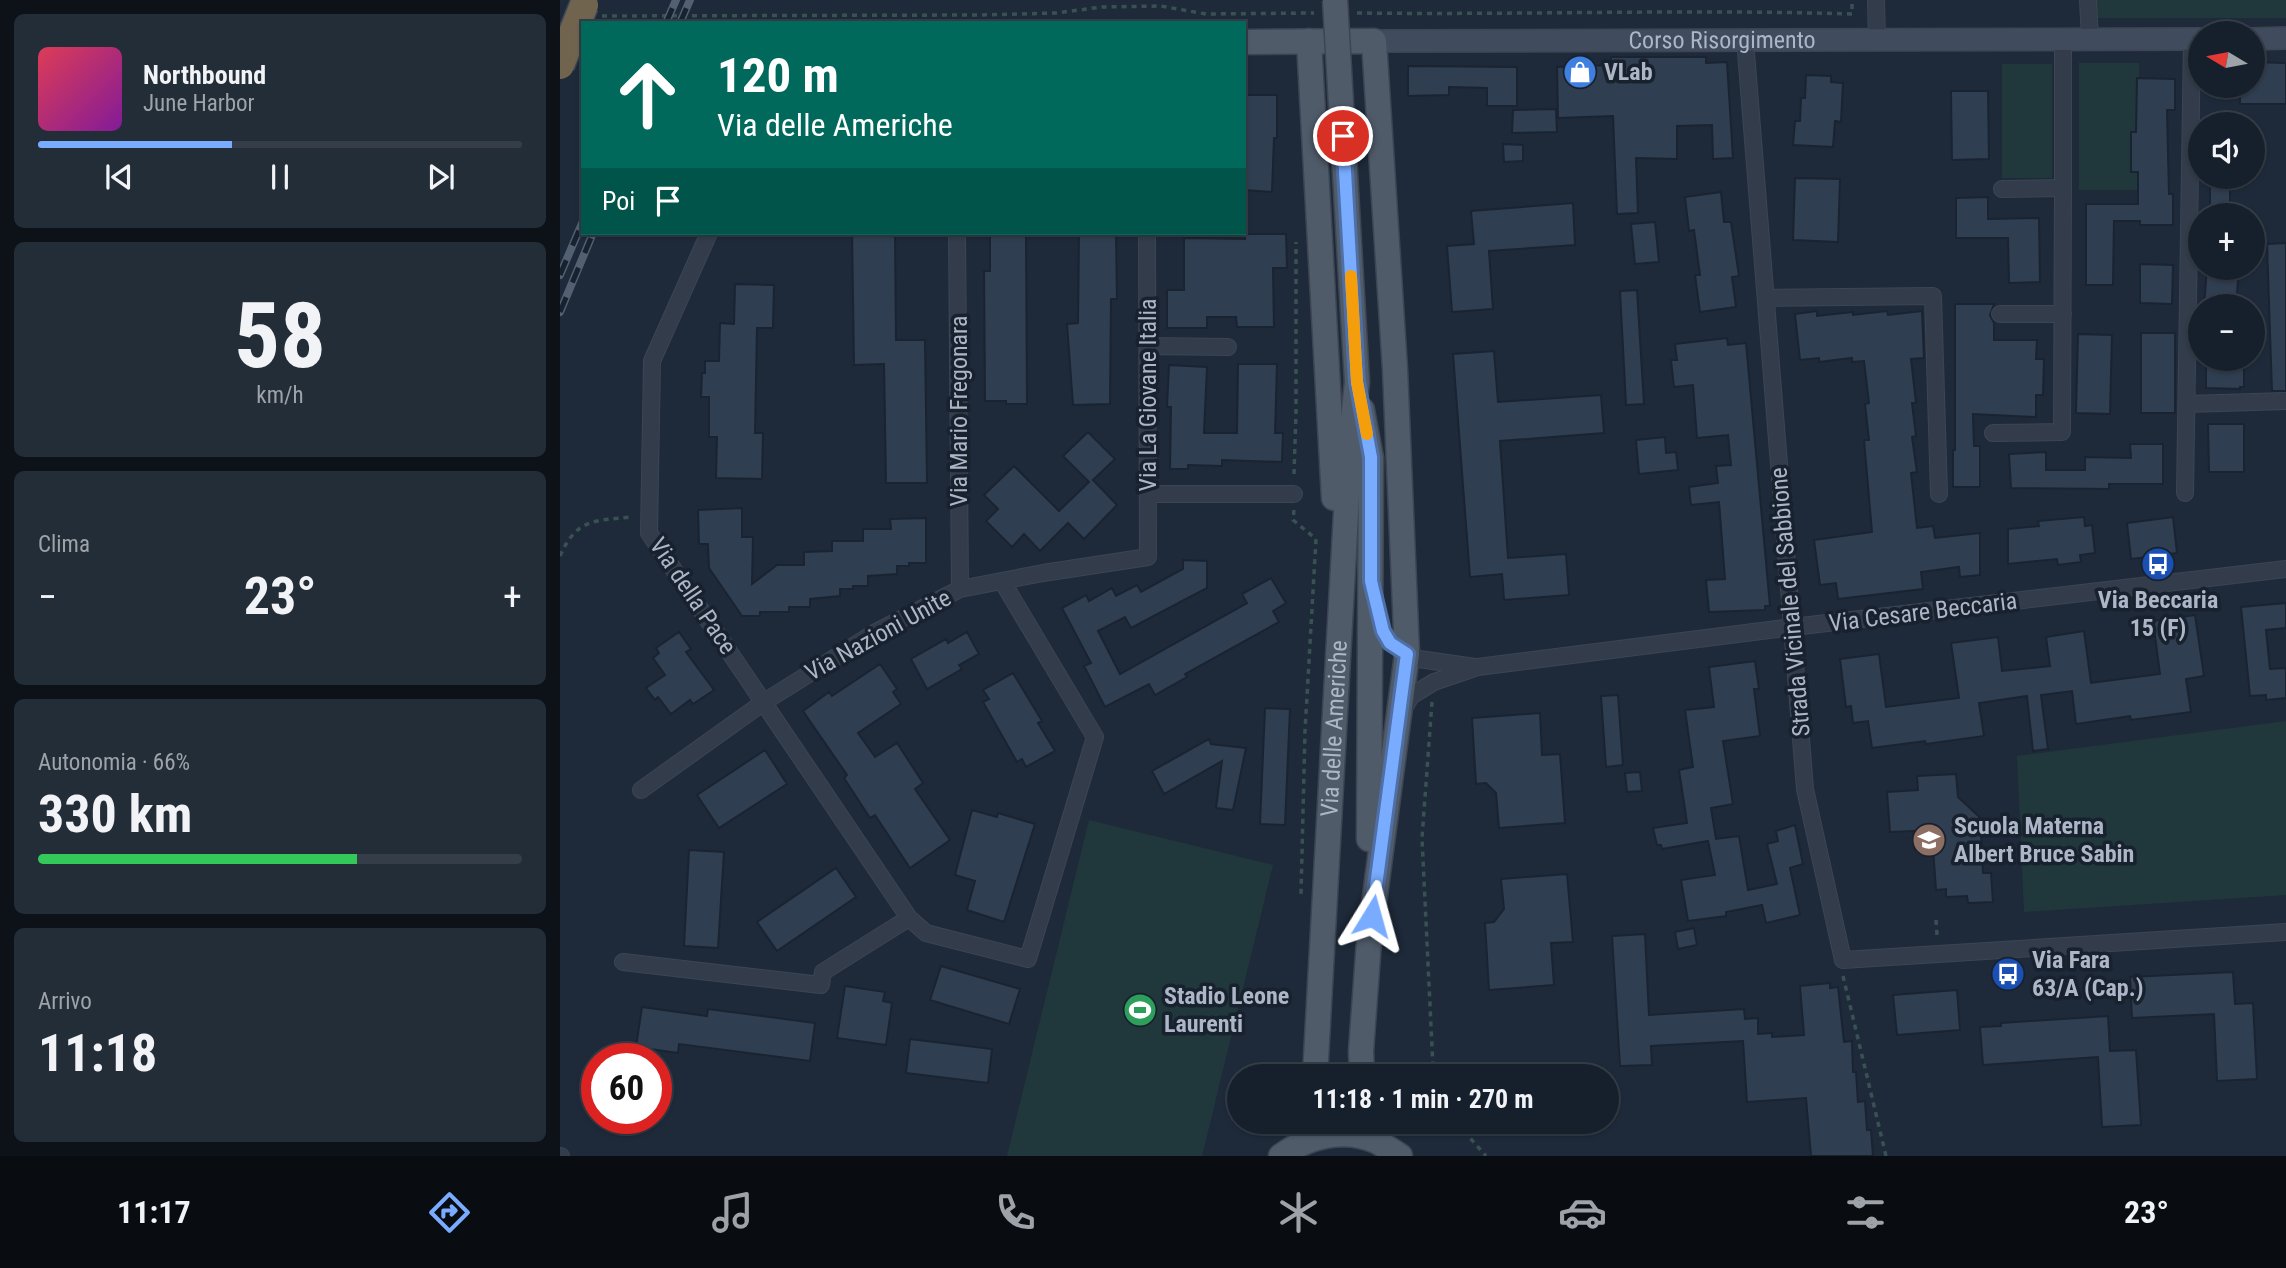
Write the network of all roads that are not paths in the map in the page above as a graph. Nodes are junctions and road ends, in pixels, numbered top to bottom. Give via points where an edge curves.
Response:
1 (1876, 0) edge
2 (2088, 0) edge
3 (1335, 9) edge
4 (591, 11) road end
5 (585, 21) edge
6 (581, 28) edge
7 (2265, 38) edge
8 (2286, 38) edge
9 (2063, 39) junction
10 (2090, 39) junction
11 (2188, 39) edge
12 (1745, 40) junction
13 (1877, 40) junction
14 (1309, 41) junction
15 (1374, 41) junction
16 (1246, 42) edge
17 (581, 47) edge
18 (560, 48) edge
19 (560, 65) edge
20 (2195, 98) edge
21 (2063, 188) junction
22 (2002, 189) dead end
23 (708, 235) edge
24 (957, 235) edge
25 (1147, 235) edge
26 (1766, 298) junction
27 (2000, 314) dead end
28 (2063, 314) junction
29 (1148, 346) junction
30 (1228, 347) dead end
31 (1357, 382) junction
32 (2286, 401) edge
33 (2187, 404) junction
34 (1993, 433) dead end
35 (2185, 493) dead end
36 (1148, 494) junction
37 (1939, 494) dead end
38 (1294, 500) road end
39 (1148, 557) joint
40 (2286, 569) edge
41 (1002, 581) junction
42 (1371, 581) junction
43 (960, 589) junction
44 (1341, 626) junction
45 (1793, 627) junction
46 (1407, 654) junction
47 (1478, 667) junction
48 (764, 702) junction
49 (1399, 718) junction
50 (641, 790) dead end
51 (909, 918) junction
52 (2286, 932) edge
53 (1369, 941) junction
54 (624, 962) dead end
55 (1316, 1064) edge
56 (1361, 1064) edge
57 (1348, 1134) edge
58 (1376, 1134) edge
59 (1297, 1140) edge
60 (1400, 1156) edge

1 - 13 street
2 - 10 street
3 - 31 main road, Via delle Americhe, bridge
4 - 5 highway, bridge
6 - 19 highway, bridge
7 - 8 main road
9 - 10 main road, Corso Risorgimento
9 - 13 main road, Corso Risorgimento
9 - 21 street
10 - 11 main road, Corso Risorgimento
12 - 13 main road, Corso Risorgimento
12 - 15 main road, Corso Risorgimento
12 - 26 street, Strada Vicinale del Sabbione
14 - 15 main road, Corso Risorgimento
14 - 16 main road, Corso Risorgimento
14 - 44 main road
15 - 46 main road
17 - 18 main road
20 - 33 street
21 - 22 street
21 - 28 street
23 - 48 street, Via della Pace via 652,361 649,533
24 - 43 street, Via Mario Fregonara
25 - 29 street, Via La Giovane Italia
26 - 37 street via 1933,296
26 - 45 street, Strada Vicinale del Sabbione
27 - 28 street
28 - 34 street via 2062,432
29 - 30 street
29 - 36 street, Via La Giovane Italia
31 - 42 main road, Via delle Americhe via 1371,457
31 - 44 main road, Via delle Americhe
32 - 33 street
33 - 35 street
36 - 38 street
36 - 39 street, Via La Giovane Italia
39 - 41 street, Via Nazioni Unite
40 - 45 street, Via Cesare Beccaria
41 - 43 street, Via Nazioni Unite
41 - 51 street, Via della Pace via 1095,737 1028,959 926,933
42 - 46 main road via 1383,631 1390,643
42 - 53 main road, Via delle Americhe
43 - 48 street, Via Nazioni Unite via 874,633
44 - 55 main road, Via delle Americhe
45 - 47 street, Via Cesare Beccaria
45 - 52 street, Strada Vicinale del Sabbione via 1805,789 1843,960
46 - 47 street, Via Cesare Beccaria
46 - 49 main road
47 - 49 street, Via Cesare Beccaria via 1434,682 1411,696
48 - 50 street, Via Nazioni Unite
48 - 51 street, Via della Pace
49 - 53 main road
51 - 54 street via 822,972 821,985
53 - 56 main road
57 - 59 main road
58 - 60 main road

